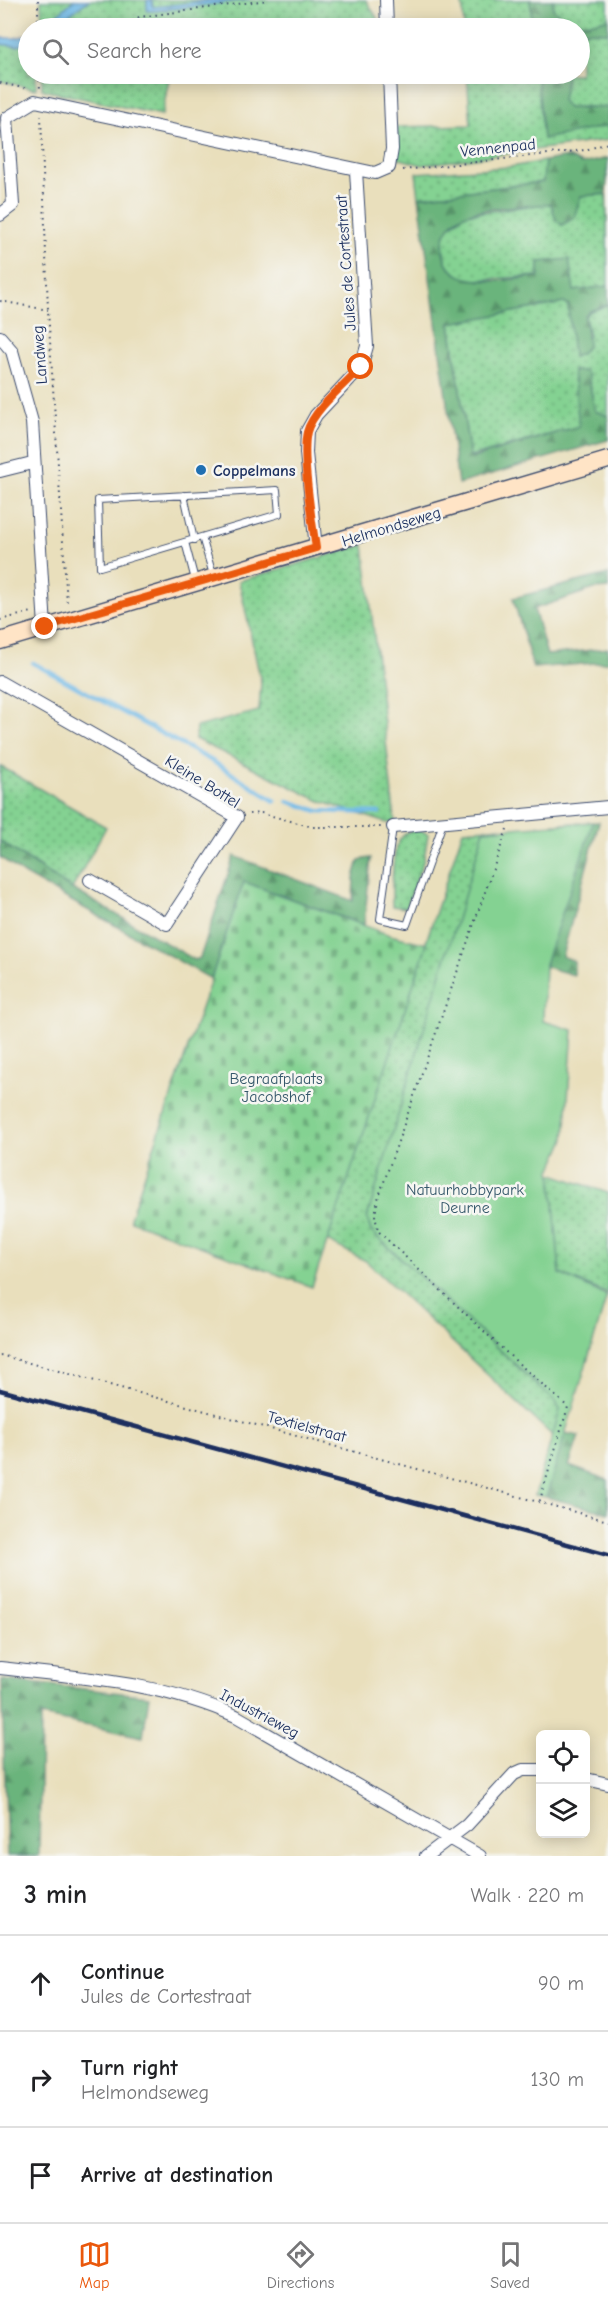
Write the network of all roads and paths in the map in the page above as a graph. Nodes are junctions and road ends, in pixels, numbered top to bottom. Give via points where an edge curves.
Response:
1 (38, 0) edge
2 (268, 0) edge
3 (386, 0) edge
4 (37, 18) edge
5 (138, 18) edge
6 (387, 18) edge
7 (0, 83) edge
8 (389, 84) edge
9 (40, 97) junction
10 (608, 143) edge
11 (389, 167) junction
12 (356, 171) junction
13 (0, 215) edge
14 (0, 301) edge
15 (48, 310) junction
16 (0, 337) edge
17 (608, 460) edge
18 (32, 463) junction
19 (0, 471) edge
20 (184, 495) junction
21 (202, 537) junction
22 (194, 540) junction
23 (185, 542) junction
24 (316, 548) junction
25 (214, 578) junction
26 (196, 584) junction
27 (68, 606) dead end
28 (45, 627) junction
29 (0, 640) edge
30 (0, 681) edge
31 (608, 807) edge
32 (237, 817) junction
33 (511, 818) junction
34 (443, 823) junction
35 (393, 827) junction
36 (90, 880) dead end
37 (0, 1355) edge
38 (539, 1503) junction
39 (608, 1521) edge
40 (0, 1668) edge
41 (536, 1770) edge
42 (590, 1780) edge
43 (608, 1784) edge
44 (449, 1839) junction
45 (426, 1856) edge
46 (480, 1856) edge

1 - 4 path
2 - 5 path
3 - 6 street
7 - 9 path
8 - 11 street
9 - 12 street, Jules de Cortestraat
9 - 13 street via 7,118 13,205
9 - 15 path, Landweg
10 - 11 path, Vennenpad via 585,150 401,170
11 - 12 street, Jules de Cortestraat via 375,173
12 - 24 street, Jules de Cortestraat via 367,346 361,367 316,415 307,431
14 - 15 path
15 - 27 path, Landweg
16 - 18 street via 12,351 32,422
17 - 24 street, Helmondseweg
18 - 19 street
18 - 28 street
20 - 21 lane via 277,490 279,513
20 - 22 lane
20 - 23 lane via 98,500 100,567
21 - 22 lane
21 - 25 lane
22 - 23 lane
23 - 26 lane
24 - 25 street, Helmondseweg
25 - 26 street, Helmondseweg
26 - 28 street, Helmondseweg
28 - 29 street, Helmondseweg
30 - 32 street, Kleine Bottel
31 - 33 street
32 - 35 path via 261,813 313,827
32 - 36 street, Kleine Bottel via 167,924
33 - 34 street
33 - 38 path via 375,1215 378,1231 568,1407
34 - 35 street
34 - 35 lane via 407,925 380,919
37 - 38 path, Textielstraat
38 - 39 path, Textielstraat
40 - 44 street, Industrieweg via 142,1686 202,1701 236,1716
41 - 44 street via 514,1774
42 - 43 street
44 - 45 street
44 - 46 street, Industrieweg

